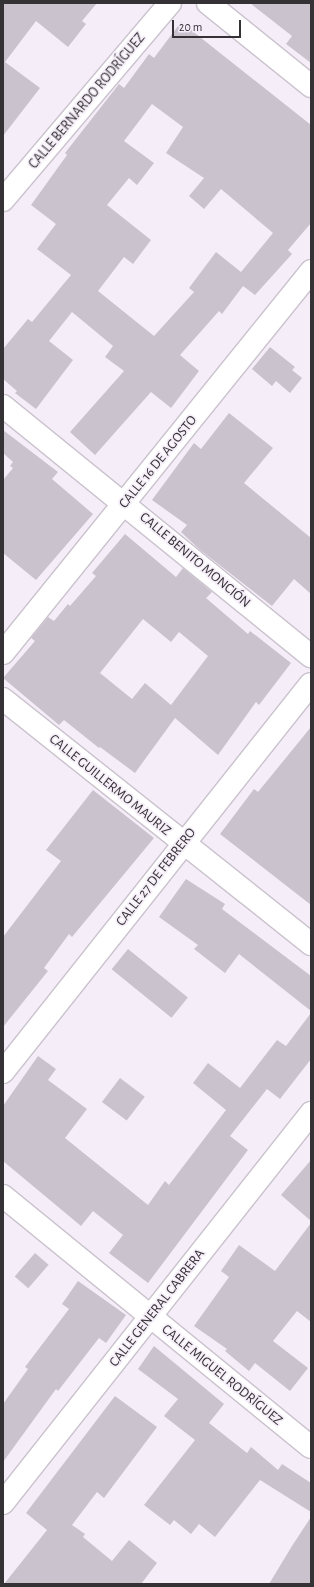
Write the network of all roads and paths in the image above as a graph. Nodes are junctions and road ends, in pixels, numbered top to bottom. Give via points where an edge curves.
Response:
1 (170, 3) edge
2 (208, 3) edge
3 (311, 86) edge
4 (3, 200) edge
5 (311, 271) edge
6 (3, 406) edge
7 (125, 503) junction
8 (3, 653) edge
9 (311, 656) edge
10 (311, 684) edge
11 (3, 699) edge
12 (182, 843) junction
13 (311, 944) edge
14 (3, 1072) edge
15 (311, 1113) edge
16 (3, 1196) edge
17 (150, 1316) junction
18 (311, 1447) edge
19 (3, 1503) edge

1 - 4 street, CALLE BERNARDO RODRÍGUEZ
2 - 3 street
5 - 7 street, CALLE 16 DE AGOSTO
6 - 7 street, CALLE BENITO MONCIÓN
7 - 8 street, CALLE 16 DE AGOSTO
7 - 9 street, CALLE BENITO MONCIÓN
10 - 12 street, CALLE 27 DE FEBRERO
11 - 12 street, CALLE GUILLERMO MAURIZ
12 - 13 street, CALLE GUILLERMO MAURIZ
12 - 14 street, CALLE 27 DE FEBRERO
15 - 17 street, CALLE GENERAL CABRERA
16 - 17 street, CALLE MIGUEL RODRÍGUEZ
17 - 18 street, CALLE MIGUEL RODRÍGUEZ
17 - 19 street, CALLE GENERAL CABRERA

